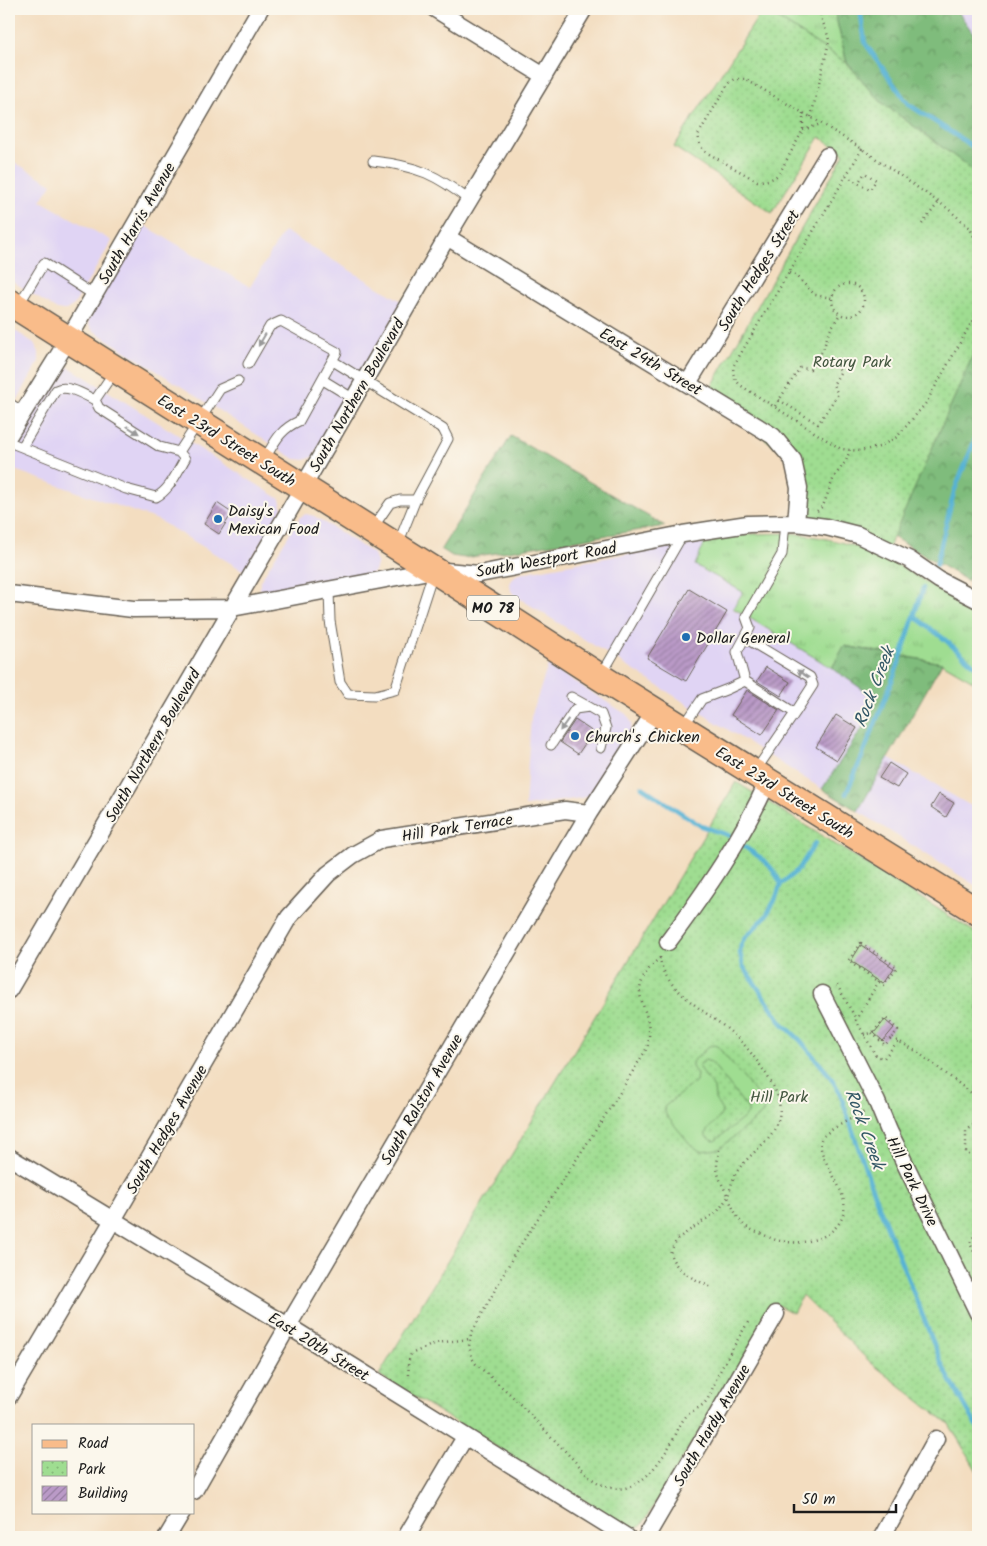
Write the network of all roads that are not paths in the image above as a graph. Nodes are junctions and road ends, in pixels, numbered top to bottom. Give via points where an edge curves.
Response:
1 (260, 9) edge
2 (435, 9) edge
3 (584, 9) edge
4 (544, 76) junction
5 (827, 156) dead end
6 (373, 161) dead end
7 (469, 200) junction
8 (447, 237) junction
9 (94, 295) junction
10 (13, 305) edge
11 (68, 340) junction
12 (333, 361) junction
13 (248, 364) dead end
14 (116, 370) junction
15 (323, 380) junction
16 (365, 380) junction
17 (238, 381) dead end
18 (688, 383) junction
19 (35, 393) junction
20 (354, 399) junction
21 (94, 400) junction
22 (49, 402) junction
23 (9, 404) edge
24 (23, 412) junction
25 (199, 422) junction
26 (9, 435) edge
27 (9, 442) edge
28 (22, 448) junction
29 (179, 452) junction
30 (263, 462) junction
31 (303, 488) junction
32 (416, 500) junction
33 (793, 520) junction
34 (371, 530) junction
35 (683, 534) junction
36 (396, 546) junction
37 (434, 570) junction
38 (329, 590) junction
39 (9, 594) edge
40 (978, 600) edge
41 (232, 608) junction
42 (745, 638) junction
43 (600, 677) junction
44 (745, 681) junction
45 (570, 697) dead end
46 (589, 707) junction
47 (654, 711) junction
48 (795, 713) junction
49 (682, 728) junction
50 (551, 745) dead end
51 (601, 748) dead end
52 (761, 777) junction
53 (590, 813) junction
54 (333, 870) joint
55 (978, 912) edge
56 (668, 942) road end
57 (9, 990) edge
58 (822, 994) dead end
59 (9, 1157) edge
60 (113, 1220) junction
61 (978, 1313) edge
62 (776, 1314) dead end
63 (288, 1326) junction
64 (9, 1396) edge
65 (465, 1437) junction
66 (936, 1439) dead end
67 (195, 1489) edge
68 (181, 1514) edge
69 (167, 1537) edge
70 (406, 1537) edge
71 (627, 1537) edge
72 (646, 1537) edge
73 (882, 1537) edge

1 - 9 street, South Harris Avenue
2 - 4 street
3 - 4 street, South Northern Boulevard
4 - 7 street, South Northern Boulevard
5 - 18 street, South Hedges Street
6 - 7 lane via 398,164 426,173
7 - 8 street, South Northern Boulevard
8 - 16 street, South Northern Boulevard
8 - 18 street, East 24th Street
9 - 10 lane via 44,263
9 - 11 street, South Harris Avenue
10 - 11 main road, East 23rd Street South / MO 78
11 - 14 main road, East 23rd Street South / MO 78
11 - 19 street, South Harris Avenue
12 -> 13 lane via 338,352 281,321 270,326
12 - 15 lane
12 - 16 lane
14 - 21 lane
14 - 25 main road, East 23rd Street South / MO 78
15 - 20 lane
15 - 30 lane via 299,421 280,432
16 - 20 street, South Northern Boulevard
16 - 32 lane via 443,429 448,439
17 - 25 lane via 220,389
18 - 33 street, East 24th Street via 772,436 793,460 799,488
19 - 22 lane
19 - 24 street, South Harris Avenue
20 - 31 street, South Northern Boulevard
21 - 22 lane via 62,387 56,390
21 -> 29 lane via 99,408 160,447
22 - 28 lane
23 - 24 lane
24 - 26 street, South Harris Avenue
25 - 29 lane
25 - 30 main road, East 23rd Street South / MO 78
27 - 28 lane
28 - 29 lane via 126,489 156,497 166,489 185,459
30 - 31 main road, East 23rd Street South / MO 78
31 - 34 main road, East 23rd Street South / MO 78
31 - 41 street, South Northern Boulevard
32 - 34 lane via 390,503
32 - 36 lane
33 - 35 street, South Westport Road
33 - 40 street, South Westport Road via 858,535 910,560 939,580
33 - 42 lane via 782,554 746,617 750,628
34 - 36 main road, East 23rd Street South / MO 78
35 - 37 street, South Westport Road via 479,574
35 - 43 lane
36 - 37 main road, East 23rd Street South / MO 78
37 - 38 street, South Westport Road
37 - 38 lane via 395,690 375,695 348,694 340,682 330,621
37 - 43 main road, East 23rd Street South / MO 78
38 - 41 street, South Westport Road
39 - 41 street, South Westport Road via 133,609
41 - 57 street, South Northern Boulevard
42 - 44 lane via 737,652
48 -> 42 lane via 813,685 810,678
43 - 47 main road, East 23rd Street South / MO 78
44 - 48 lane
44 - 49 lane via 702,699
45 - 46 lane
46 -> 50 lane via 575,709
46 - 51 lane via 601,714 606,728
47 - 49 main road, East 23rd Street South / MO 78
47 - 53 street, South Ralston Avenue
48 - 52 lane
49 - 52 main road, East 23rd Street South / MO 78
52 - 55 main road, East 23rd Street South / MO 78
52 - 56 street via 756,807 696,904
53 - 54 street, Hill Park Terrace via 565,810 382,839
53 - 63 street, South Ralston Avenue
54 - 60 street, South Hedges Avenue via 289,917
58 - 61 street, Hill Park Drive
59 - 60 street, East 20th Street
60 - 63 street, East 20th Street
60 - 64 street, South Hedges Avenue
62 - 72 street, South Hardy Avenue
63 - 65 street, East 20th Street
63 - 67 street, South Ralston Avenue
65 - 70 street
65 - 71 street, East 20th Street
66 - 73 street
68 - 69 street

